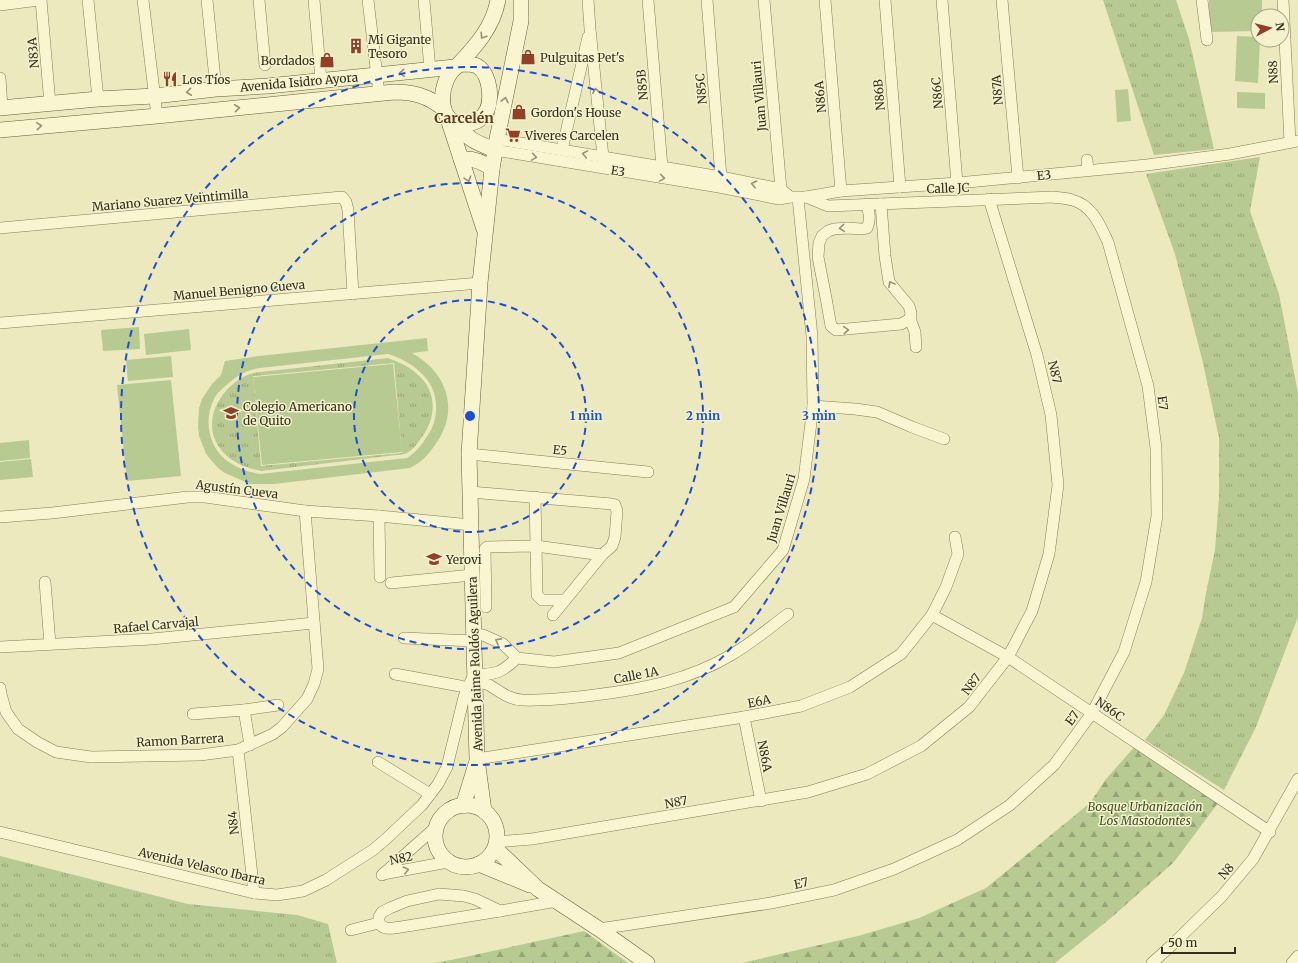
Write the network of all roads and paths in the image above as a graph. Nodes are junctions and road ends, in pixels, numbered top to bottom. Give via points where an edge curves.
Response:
1 (40, 0) edge
2 (88, 0) edge
3 (143, 0) edge
4 (206, 0) edge
5 (259, 0) edge
6 (314, 0) edge
7 (368, 0) edge
8 (424, 0) edge
9 (498, 0) edge
10 (520, 0) edge
11 (588, 0) edge
12 (648, 0) edge
13 (707, 0) edge
14 (764, 0) edge
15 (825, 0) edge
16 (885, 0) edge
17 (942, 0) edge
18 (1002, 0) edge
19 (1202, 0) edge
20 (1283, 0) edge
21 (0, 5) edge
22 (590, 29) junction
23 (1207, 40) dead end
24 (265, 65) dead end
25 (456, 66) junction
26 (430, 70) junction
27 (376, 74) junction
28 (0, 78) edge
29 (321, 80) junction
30 (216, 89) junction
31 (379, 94) junction
32 (154, 96) junction
33 (98, 99) junction
34 (50, 104) junction
35 (488, 105) junction
36 (1, 108) edge
37 (156, 116) junction
38 (449, 116) junction
39 (1, 130) edge
40 (1294, 142) edge
41 (496, 144) junction
42 (562, 150) junction
43 (603, 157) junction
44 (461, 159) junction
45 (662, 167) junction
46 (492, 169) junction
47 (721, 177) junction
48 (1018, 178) junction
49 (957, 183) junction
50 (900, 187) junction
51 (781, 189) junction
52 (841, 191) junction
53 (798, 198) junction
54 (989, 200) junction
55 (867, 204) junction
56 (881, 204) junction
57 (1089, 209) joint
58 (0, 228) edge
59 (485, 233) junction
60 (480, 283) junction
61 (353, 294) junction
62 (910, 319) junction
63 (0, 323) edge
64 (916, 347) dead end
65 (813, 406) junction
66 (944, 439) dead end
67 (469, 454) junction
68 (648, 472) dead end
69 (470, 492) junction
70 (535, 497) junction
71 (305, 511) junction
72 (379, 516) junction
73 (0, 517) edge
74 (471, 525) junction
75 (955, 536) dead end
76 (536, 546) junction
77 (602, 555) junction
78 (472, 576) junction
79 (380, 577) dead end
80 (45, 582) dead end
81 (391, 583) dead end
82 (565, 600) junction
83 (486, 607) dead end
84 (788, 614) dead end
85 (553, 615) dead end
86 (932, 615) junction
87 (314, 623) junction
88 (474, 637) junction
89 (404, 638) dead end
90 (50, 644) junction
91 (0, 647) edge
92 (1008, 657) junction
93 (517, 658) junction
94 (395, 674) dead end
95 (472, 681) junction
96 (0, 688) edge
97 (278, 705) dead end
98 (244, 710) junction
99 (1092, 712) junction
100 (193, 714) dead end
101 (744, 717) junction
102 (250, 745) junction
103 (238, 750) junction
104 (477, 759) junction
105 (378, 762) dead end
106 (1298, 780) edge
107 (430, 794) junction
108 (761, 801) junction
109 (463, 806) junction
110 (484, 811) junction
111 (436, 827) junction
112 (0, 832) edge
113 (1270, 832) junction
114 (495, 845) junction
115 (448, 862) junction
116 (479, 864) junction
117 (538, 889) junction
118 (254, 893) junction
119 (557, 901) junction
120 (500, 911) junction
121 (379, 923) junction
122 (599, 929) junction
123 (351, 930) dead end
124 (1298, 956) edge
125 (647, 963) edge
126 (1152, 963) edge
127 (1292, 963) edge

1 - 21 street
1 - 34 street, N83A
2 - 33 street
3 - 32 street
4 - 30 street
5 - 24 street
6 - 29 street
7 - 27 street
8 - 26 street
9 -> 25 street via 490,25 477,44
41 -> 10 street via 521,20
11 - 22 street
12 - 45 street, N85B
13 - 47 street, N85C
14 - 51 street, Juan Villauri
15 - 52 street, N86A
16 - 50 street, N86B
17 - 49 street, N86C
18 - 48 street, N87A
19 - 23 street
20 - 40 street, N88
22 - 42 street
43 -> 22 street
25 - 26 street, Avenida Isidro Ayora
25 - 35 street via 469,64 483,71 489,86
25 - 38 street via 450,73 443,94
26 -> 27 street, Avenida Isidro Ayora
27 - 29 street, Avenida Isidro Ayora
27 - 31 street
28 - 36 street
29 - 30 street, Avenida Isidro Ayora
30 -> 32 street, Avenida Isidro Ayora
37 -> 31 street, Avenida Isidro Ayora
31 - 38 street, Avenida Isidro Ayora via 414,94 433,101
32 - 33 street, Avenida Isidro Ayora
32 - 37 street
33 - 34 street, Avenida Isidro Ayora
34 - 36 street, Avenida Isidro Ayora
35 - 38 street via 484,116 475,122 465,124
35 - 41 street
36 - 39 street
39 -> 37 street, Avenida Isidro Ayora
38 - 41 street, E3 via 464,134 474,141
38 - 44 street
40 - 48 street, E3 via 1230,154 1146,165 1088,165
41 - 42 street, E3
41 - 46 street, Avenida Jaime Roldós Aguilera
41 -> 53 street, E3 via 779,199
43 -> 42 street, E3
43 - 45 street, E3
44 - 46 street via 480,162
44 -> 59 street
45 - 47 street, E3
46 - 59 street, Avenida Jaime Roldós Aguilera
51 -> 47 street, E3
48 - 49 street, E3
49 - 50 street, E3
50 - 52 street, E3
51 - 53 street
52 - 53 street, E3
53 - 55 street, Calle JC via 828,206
53 - 65 street, Juan Villauri via 812,336
54 - 56 street, Calle JC
54 - 57 street, Calle JC via 1053,197 1073,200
54 - 92 street, N87 via 1041,370 1051,415 1058,484 1049,554 1032,612
55 - 56 street, Calle JC
55 -> 62 street via 870,215 867,228 834,229 822,236 819,243 818,257 831,326 836,330 845,330 901,324
62 -> 56 street via 909,306 889,282
57 - 99 street, E7 via 1099,222 1108,242 1148,386 1156,448 1157,516 1146,582 1124,652
58 - 61 street, Mariano Suarez Veintimilla via 342,197 348,210
59 - 60 street, Avenida Jaime Roldós Aguilera
60 - 61 street, Manuel Benigno Cueva
60 - 67 street, Avenida Jaime Roldós Aguilera
61 - 63 street, Manuel Benigno Cueva
62 - 64 street via 915,332
65 - 66 street via 877,412
65 - 93 street, Juan Villauri via 804,478 783,550 734,607 619,653 554,662
67 - 68 street, E5
67 - 69 street, Avenida Jaime Roldós Aguilera
69 - 70 street
69 - 74 street, Avenida Jaime Roldós Aguilera
70 - 76 street
70 - 77 street via 615,505 617,511 614,541
71 - 72 street, Agustín Cueva
71 - 73 street, Agustín Cueva via 205,497 188,497
71 - 87 street, Ramon Barrera
72 - 74 street, Agustín Cueva
72 - 79 street
74 - 78 street, Avenida Jaime Roldós Aguilera
75 - 86 street, E6A via 958,554
76 - 77 street
76 - 82 street via 537,595 542,600
76 - 83 street via 487,546
77 - 82 street
78 - 81 street
78 - 88 street, Avenida Jaime Roldós Aguilera
80 - 90 street
82 - 85 street
84 - 95 street, Calle 1A via 731,656 696,673 660,685 567,698 522,700 500,693 489,685
86 - 92 street, N86C
86 - 101 street, E6A via 901,654 850,687 801,706
87 - 90 street, Rafael Carvajal via 152,639
87 - 102 street, Ramon Barrera via 318,669 307,699 282,727
88 - 89 street
93 -> 88 street via 503,644 483,635
88 - 95 street, Avenida Jaime Roldós Aguilera
90 - 91 street, Rafael Carvajal
92 - 99 street, N86C
92 - 108 street, N87 via 969,707 921,746 867,774 808,792
93 - 95 street via 506,669
94 - 95 street via 460,686
95 - 104 street, Avenida Jaime Roldós Aguilera
95 - 107 street, Avenida Velasco Ibarra via 464,697 447,767
96 - 103 street, Ramon Barrera via 6,712 18,729 56,752 91,756 156,756
97 - 98 street
98 - 100 street
98 - 102 street
99 - 113 street, N86C
99 - 122 street, E7 via 1054,765 1010,805 957,840 894,869 834,890 778,902
101 - 104 street, E6A
101 - 108 street, N86A
102 - 103 street, Ramon Barrera
103 - 118 street, N84
104 - 109 street, Avenida Jaime Roldós Aguilera
104 - 110 street, Avenida Jaime Roldós Aguilera
105 - 107 street
106 - 113 street, N8
107 - 118 street, Avenida Velasco Ibarra via 387,838 358,861 326,880 303,891 277,895
108 - 114 street, N87
109 - 110 street
109 - 111 street via 456,807 444,815
110 - 114 street via 497,834
111 - 115 street via 438,850
111 -> 115 street, N82 via 382,875
112 - 118 street, Avenida Velasco Ibarra
113 - 126 street, N8 via 1253,859 1222,896
114 - 116 street via 491,855
114 - 117 street
115 - 116 street via 463,867
116 - 117 street
117 - 119 street
119 - 120 street
119 - 122 street
120 - 121 street via 393,928 385,928
120 - 121 street via 464,896 439,894 407,901 390,908 382,912
121 - 123 street
122 - 125 street
124 - 127 street

